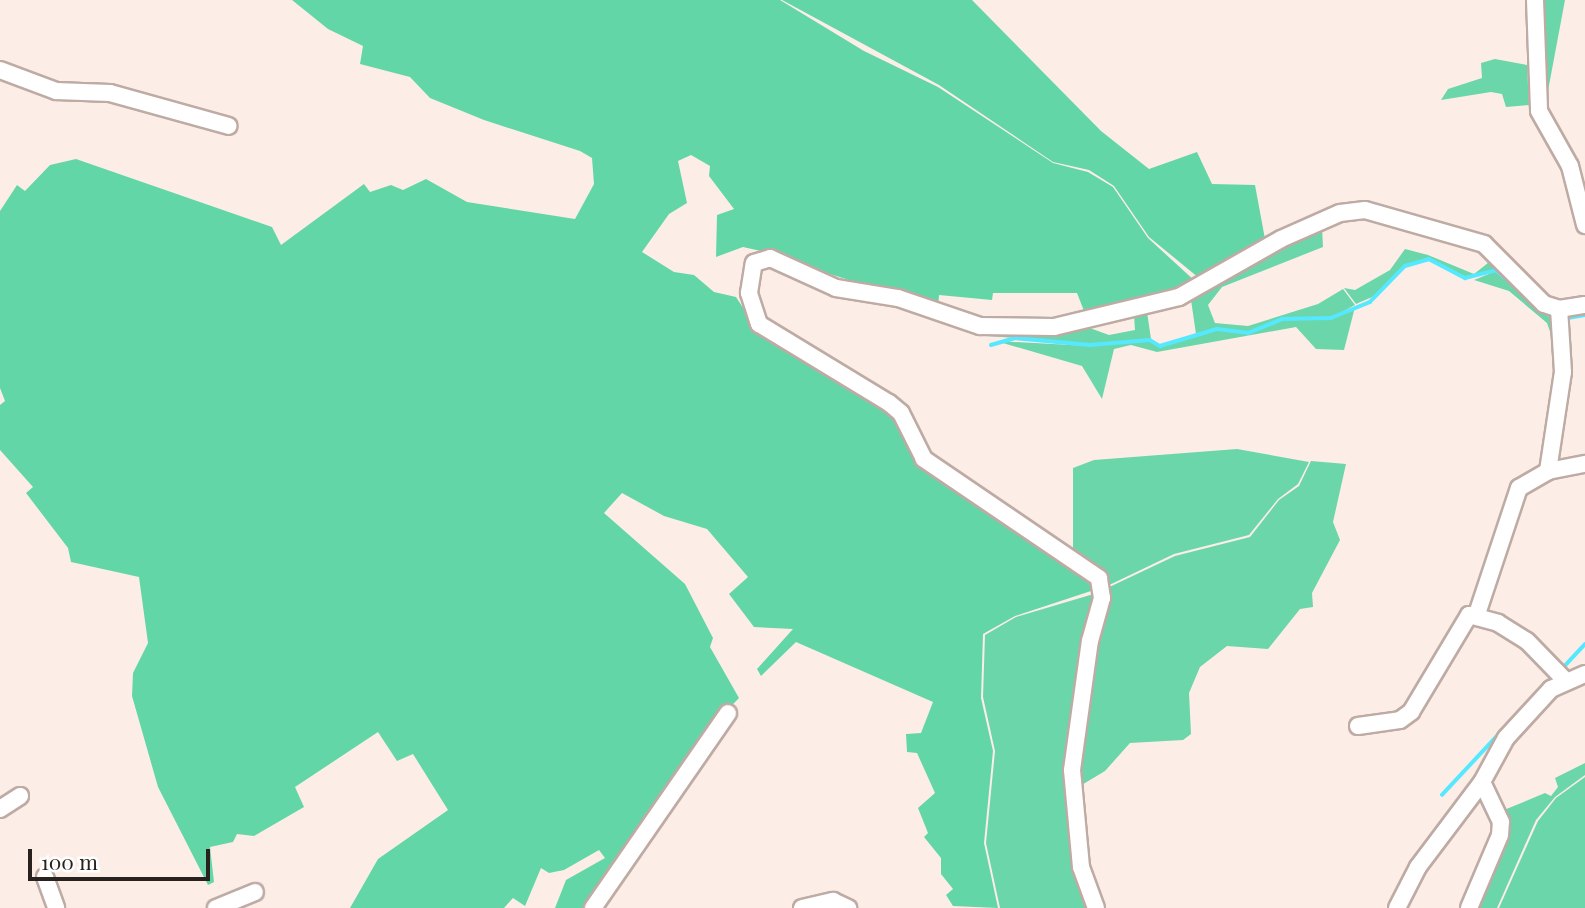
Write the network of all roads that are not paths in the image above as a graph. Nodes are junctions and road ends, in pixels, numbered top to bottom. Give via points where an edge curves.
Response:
1 (1535, 0) edge
2 (0, 70) edge
3 (229, 125) dead end
4 (1578, 165) edge
5 (1585, 225) edge
6 (1585, 305) edge
7 (1559, 309) junction
8 (1585, 464) edge
9 (1548, 471) junction
10 (1477, 614) junction
11 (1585, 674) edge
12 (1564, 679) junction
13 (729, 713) dead end
14 (1358, 726) dead end
15 (1482, 782) junction
16 (20, 796) dead end
17 (0, 809) edge
18 (45, 877) dead end
19 (255, 892) dead end
20 (55, 908) edge
21 (216, 908) edge
22 (593, 908) edge
23 (802, 908) edge
24 (848, 908) edge
25 (1096, 908) edge
26 (1397, 908) edge
27 (1469, 908) edge

1 - 4 street via 1539,111
2 - 3 street via 56,90 110,93
4 - 5 street
6 - 7 street
7 - 9 street via 1563,372
7 - 25 street via 1529,294 1483,244 1365,210 1340,214 1281,239 1180,297 1054,327 980,326 898,298 836,288 770,258 754,263 749,293 759,324 890,403 901,413 924,459 1099,578 1102,598 1090,641 1072,770 1081,867
8 - 9 street
9 - 10 street via 1519,488
10 - 12 street via 1527,641
10 - 14 street via 1469,615 1411,712 1400,720
11 - 12 street
12 - 15 street via 1506,738
13 - 22 street
15 - 26 street via 1418,867
15 - 27 street via 1501,822 1500,835
16 - 17 street
18 - 20 street
19 - 21 street
23 - 24 street via 834,901

